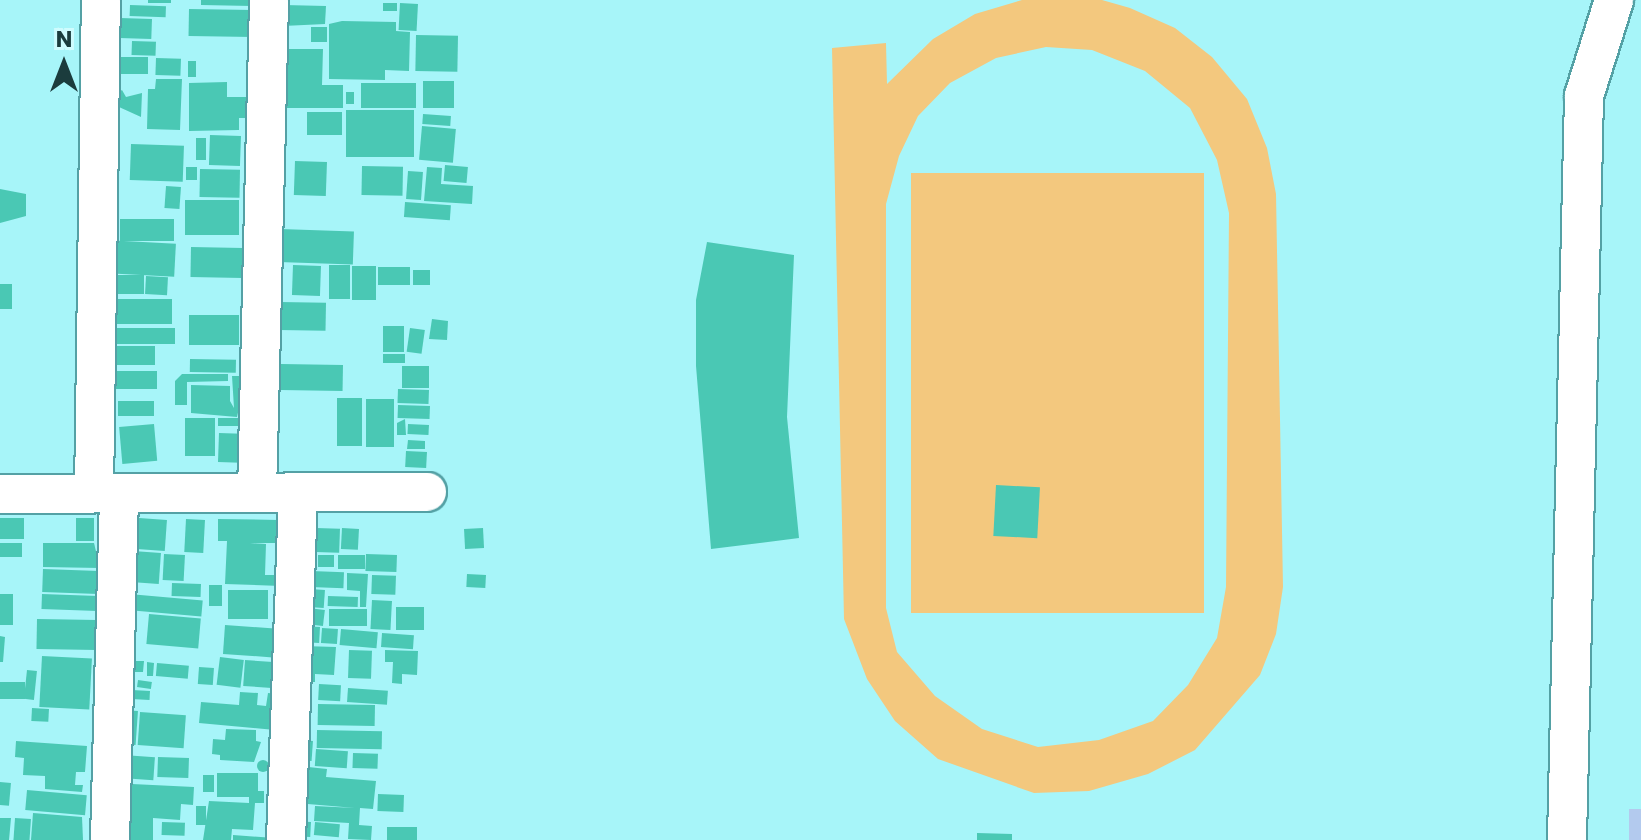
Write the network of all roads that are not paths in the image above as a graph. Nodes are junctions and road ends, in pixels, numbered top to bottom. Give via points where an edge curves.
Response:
1 (101, 0) edge
2 (269, 0) edge
3 (1614, 0) edge
4 (427, 492) dead end
5 (106, 493) junction
6 (257, 493) junction
7 (0, 494) edge
8 (298, 495) junction
9 (110, 840) edge
10 (286, 840) edge
11 (1567, 840) edge

1 - 5 street
2 - 6 street
3 - 11 street via 1584,110
4 - 8 street
5 - 6 street
5 - 7 street
5 - 9 street
6 - 8 street
8 - 10 street

